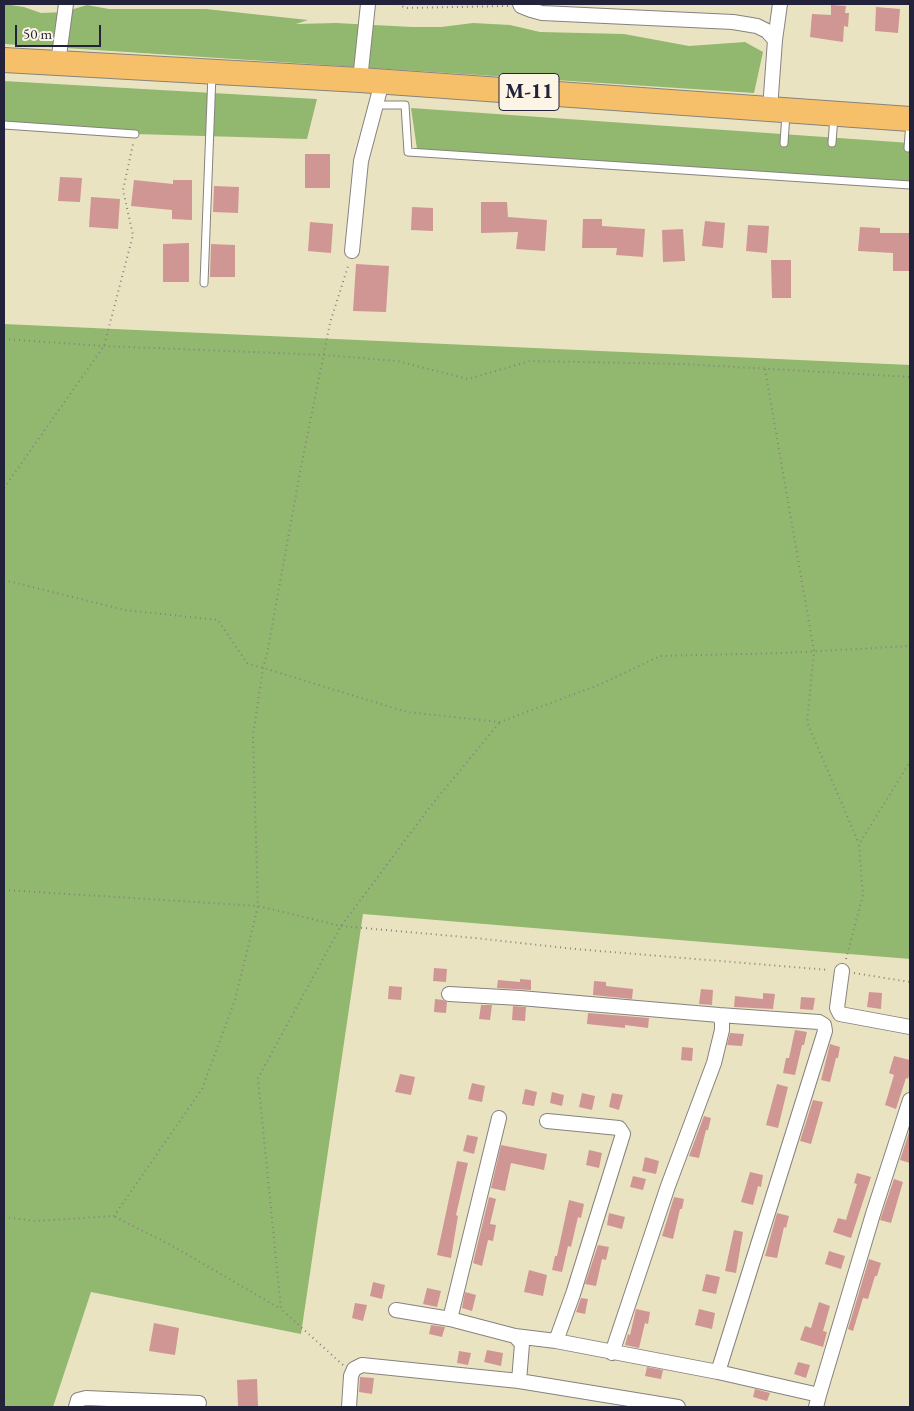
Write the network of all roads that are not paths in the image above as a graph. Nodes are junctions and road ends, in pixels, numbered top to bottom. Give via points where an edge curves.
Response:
1 (66, 4) edge
2 (368, 4) edge
3 (780, 4) edge
4 (521, 5) edge
5 (775, 40) junction
6 (4, 60) edge
7 (58, 63) junction
8 (212, 72) junction
9 (371, 81) junction
10 (376, 105) junction
11 (778, 110) junction
12 (834, 113) junction
13 (910, 119) edge
14 (4, 125) edge
15 (135, 134) road end
16 (784, 143) dead end
17 (832, 143) dead end
18 (908, 148) dead end
19 (910, 184) edge
20 (352, 251) road end
21 (204, 283) dead end
22 (842, 971) road end
23 (449, 994) dead end
24 (719, 1015) junction
25 (910, 1026) edge
26 (910, 1100) edge
27 (499, 1118) dead end
28 (547, 1121) dead end
29 (396, 1310) dead end
30 (450, 1319) junction
31 (515, 1336) junction
32 (556, 1341) junction
33 (612, 1353) junction
34 (718, 1372) junction
35 (519, 1381) junction
36 (817, 1401) edge
37 (198, 1403) dead end
38 (77, 1404) edge
39 (349, 1407) edge
40 (678, 1407) edge

1 - 7 street
2 - 9 street
3 - 5 street
4 - 5 street via 542,13 733,22 757,26
5 - 11 street
6 - 7 highway, М-11
7 - 8 highway, М-11
8 - 9 highway, М-11
8 - 21 lane
9 - 10 street
9 - 11 highway, М-11
10 - 19 lane via 404,105 408,152
10 - 20 street via 361,161
11 - 12 highway, М-11
11 - 16 lane
12 - 13 highway, М-11
12 - 17 lane
13 - 18 lane
14 - 15 lane
22 - 25 street via 837,1008 840,1014
23 - 24 street
24 - 33 street via 722,1030 714,1063 668,1186
24 - 34 street via 819,1022 825,1031
26 - 36 street
27 - 30 street
28 - 32 street via 620,1128 623,1134
29 - 30 street
30 - 31 street
31 - 32 street
31 - 35 street via 522,1344
32 - 33 street
33 - 34 street
34 - 36 street
35 - 39 street via 362,1365 352,1373
35 - 40 street
37 - 38 street via 86,1398

